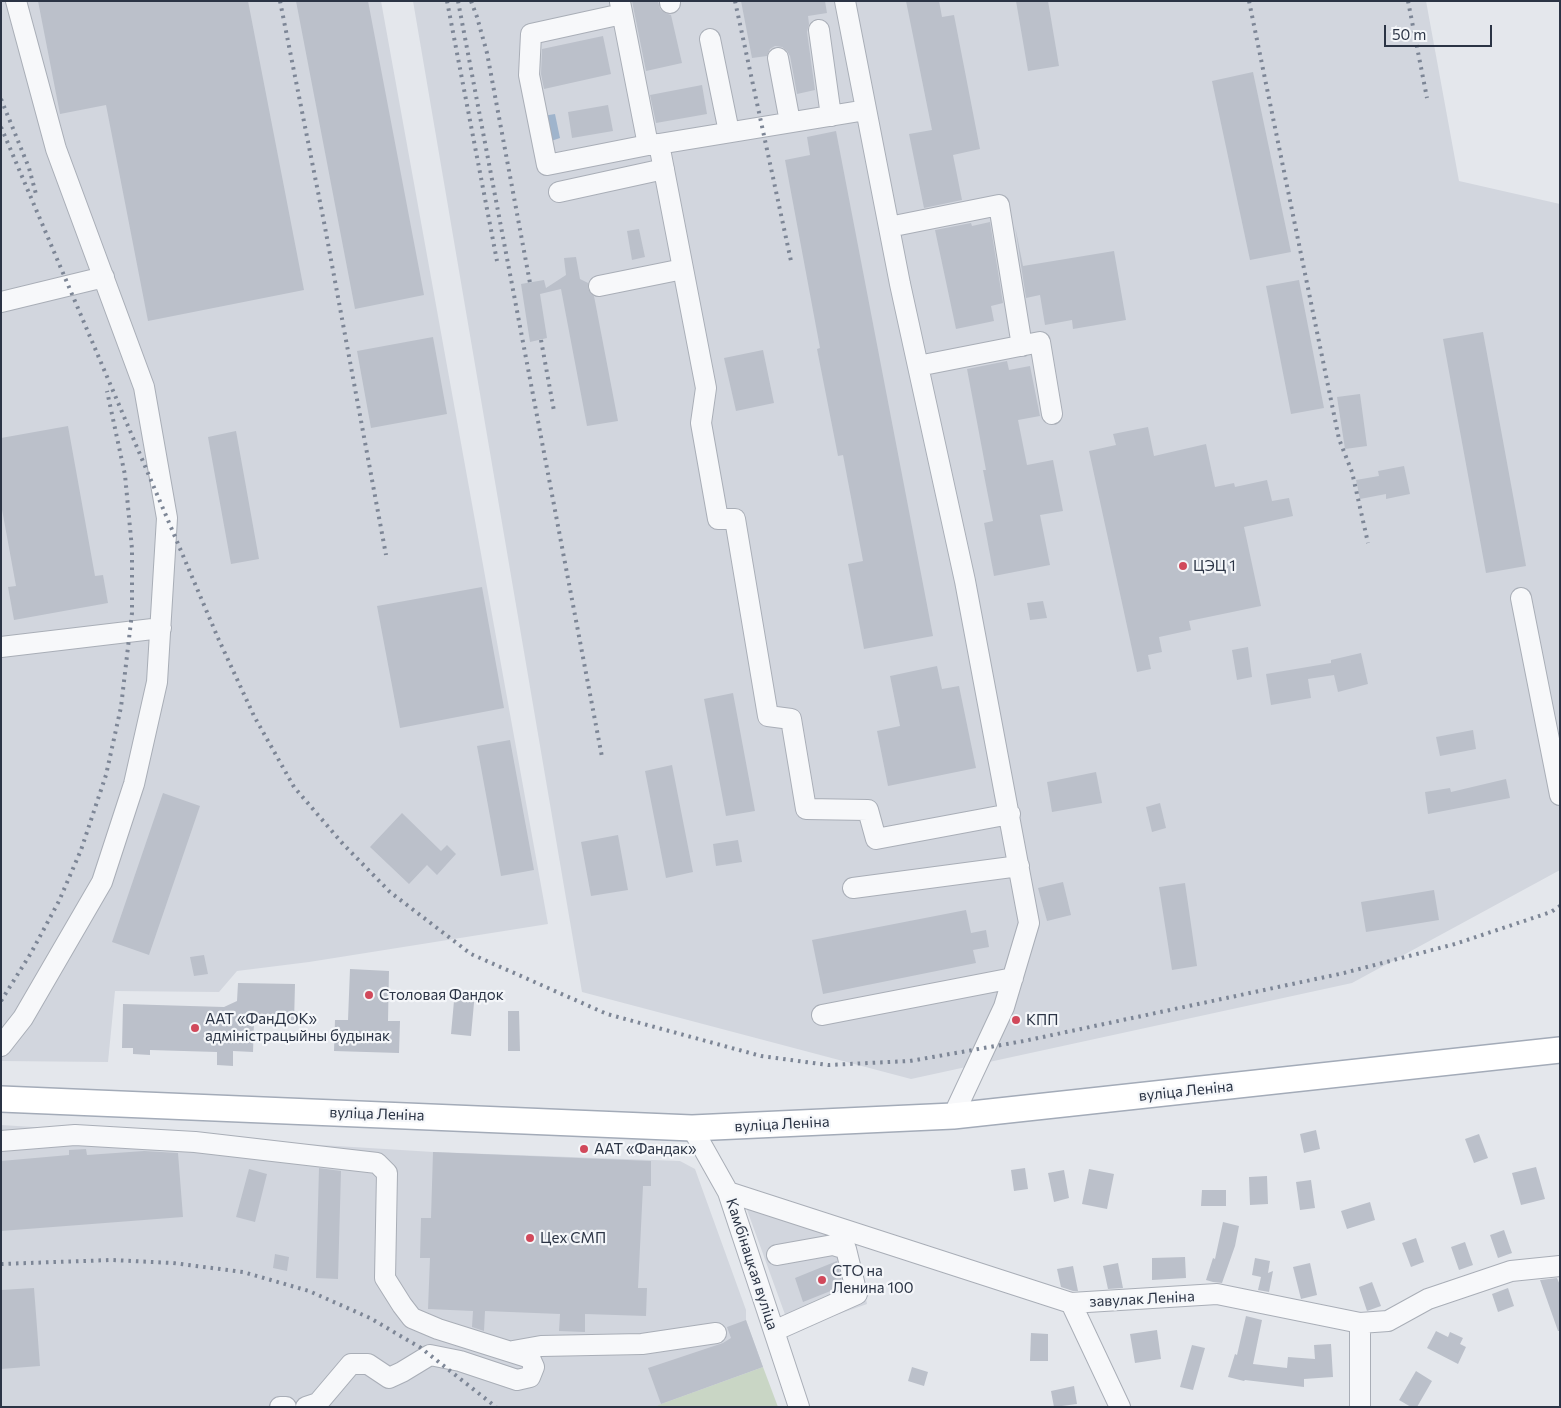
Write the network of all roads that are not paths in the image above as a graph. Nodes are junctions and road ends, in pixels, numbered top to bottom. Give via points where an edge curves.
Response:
1 (16, 1) edge
2 (845, 1) edge
3 (621, 8) edge
4 (819, 30) dead end
5 (710, 40) dead end
6 (778, 58) dead end
7 (866, 110) junction
8 (831, 116) junction
9 (790, 122) junction
10 (729, 132) junction
11 (653, 145) junction
12 (664, 169) junction
13 (559, 192) dead end
14 (889, 227) junction
15 (683, 269) junction
16 (104, 277) junction
17 (599, 286) dead end
18 (1, 302) edge
19 (1022, 346) junction
20 (918, 366) junction
21 (1052, 414) dead end
22 (1521, 598) dead end
23 (161, 628) junction
24 (1, 646) edge
25 (1560, 795) edge
26 (1010, 814) junction
27 (1019, 866) junction
28 (853, 888) dead end
29 (1013, 978) junction
30 (822, 1015) dead end
31 (1, 1046) edge
32 (1560, 1050) edge
33 (1, 1099) edge
34 (953, 1116) junction
35 (692, 1128) junction
36 (1, 1140) edge
37 (728, 1192) junction
38 (777, 1255) dead end
39 (1560, 1266) edge
40 (1071, 1303) junction
41 (1360, 1322) junction
42 (774, 1331) junction
43 (716, 1333) dead end
44 (511, 1352) junction
45 (280, 1407) edge
46 (286, 1407) edge
47 (306, 1407) edge
48 (799, 1407) edge
49 (1120, 1407) edge
50 (1360, 1407) edge

1 - 16 street via 56,149
2 - 7 street
3 - 11 street
3 - 11 street via 531,34 529,75 547,165
4 - 8 street
5 - 10 street
6 - 9 street
7 - 8 street
7 - 14 street
8 - 9 street
9 - 10 street
10 - 11 street
11 - 12 street
12 - 13 street
12 - 15 street
14 - 19 street via 999,205
14 - 20 street
15 - 17 street
15 - 26 street via 706,388 701,423 718,519 735,519 768,716 791,719 806,809 868,810 876,838
16 - 18 street
16 - 23 street via 144,387 167,518
19 - 20 street
19 - 21 street via 1040,342
20 - 26 street via 965,581
22 - 25 street
23 - 24 street
23 - 31 street via 157,682 134,784 102,882 23,1018
26 - 27 street
27 - 28 street
27 - 29 street via 1030,923
29 - 30 street
29 - 34 street via 1004,1007
32 - 34 main road, вуліца Леніна
33 - 35 main road, вуліца Леніна
34 - 35 main road, вуліца Леніна
35 - 37 street, Камбінацкая вуліца
36 - 44 street via 75,1135 133,1138 377,1163 387,1173 386,1278 402,1305 412,1318
37 - 40 street, завулак Леніна
37 - 42 street, Камбінацкая вуліца
38 - 42 street via 833,1245 846,1249 857,1294
39 - 41 street, завулак Леніна via 1511,1271 1428,1299 1388,1321
40 - 41 street, завулак Леніна via 1217,1294
40 - 49 street
41 - 50 street
42 - 48 street, Камбінацкая вуліца
43 - 44 street via 642,1344 541,1346
44 - 47 street via 530,1358 534,1367 530,1377 518,1380 430,1355 389,1378 368,1364 351,1364 318,1403
45 - 46 street

